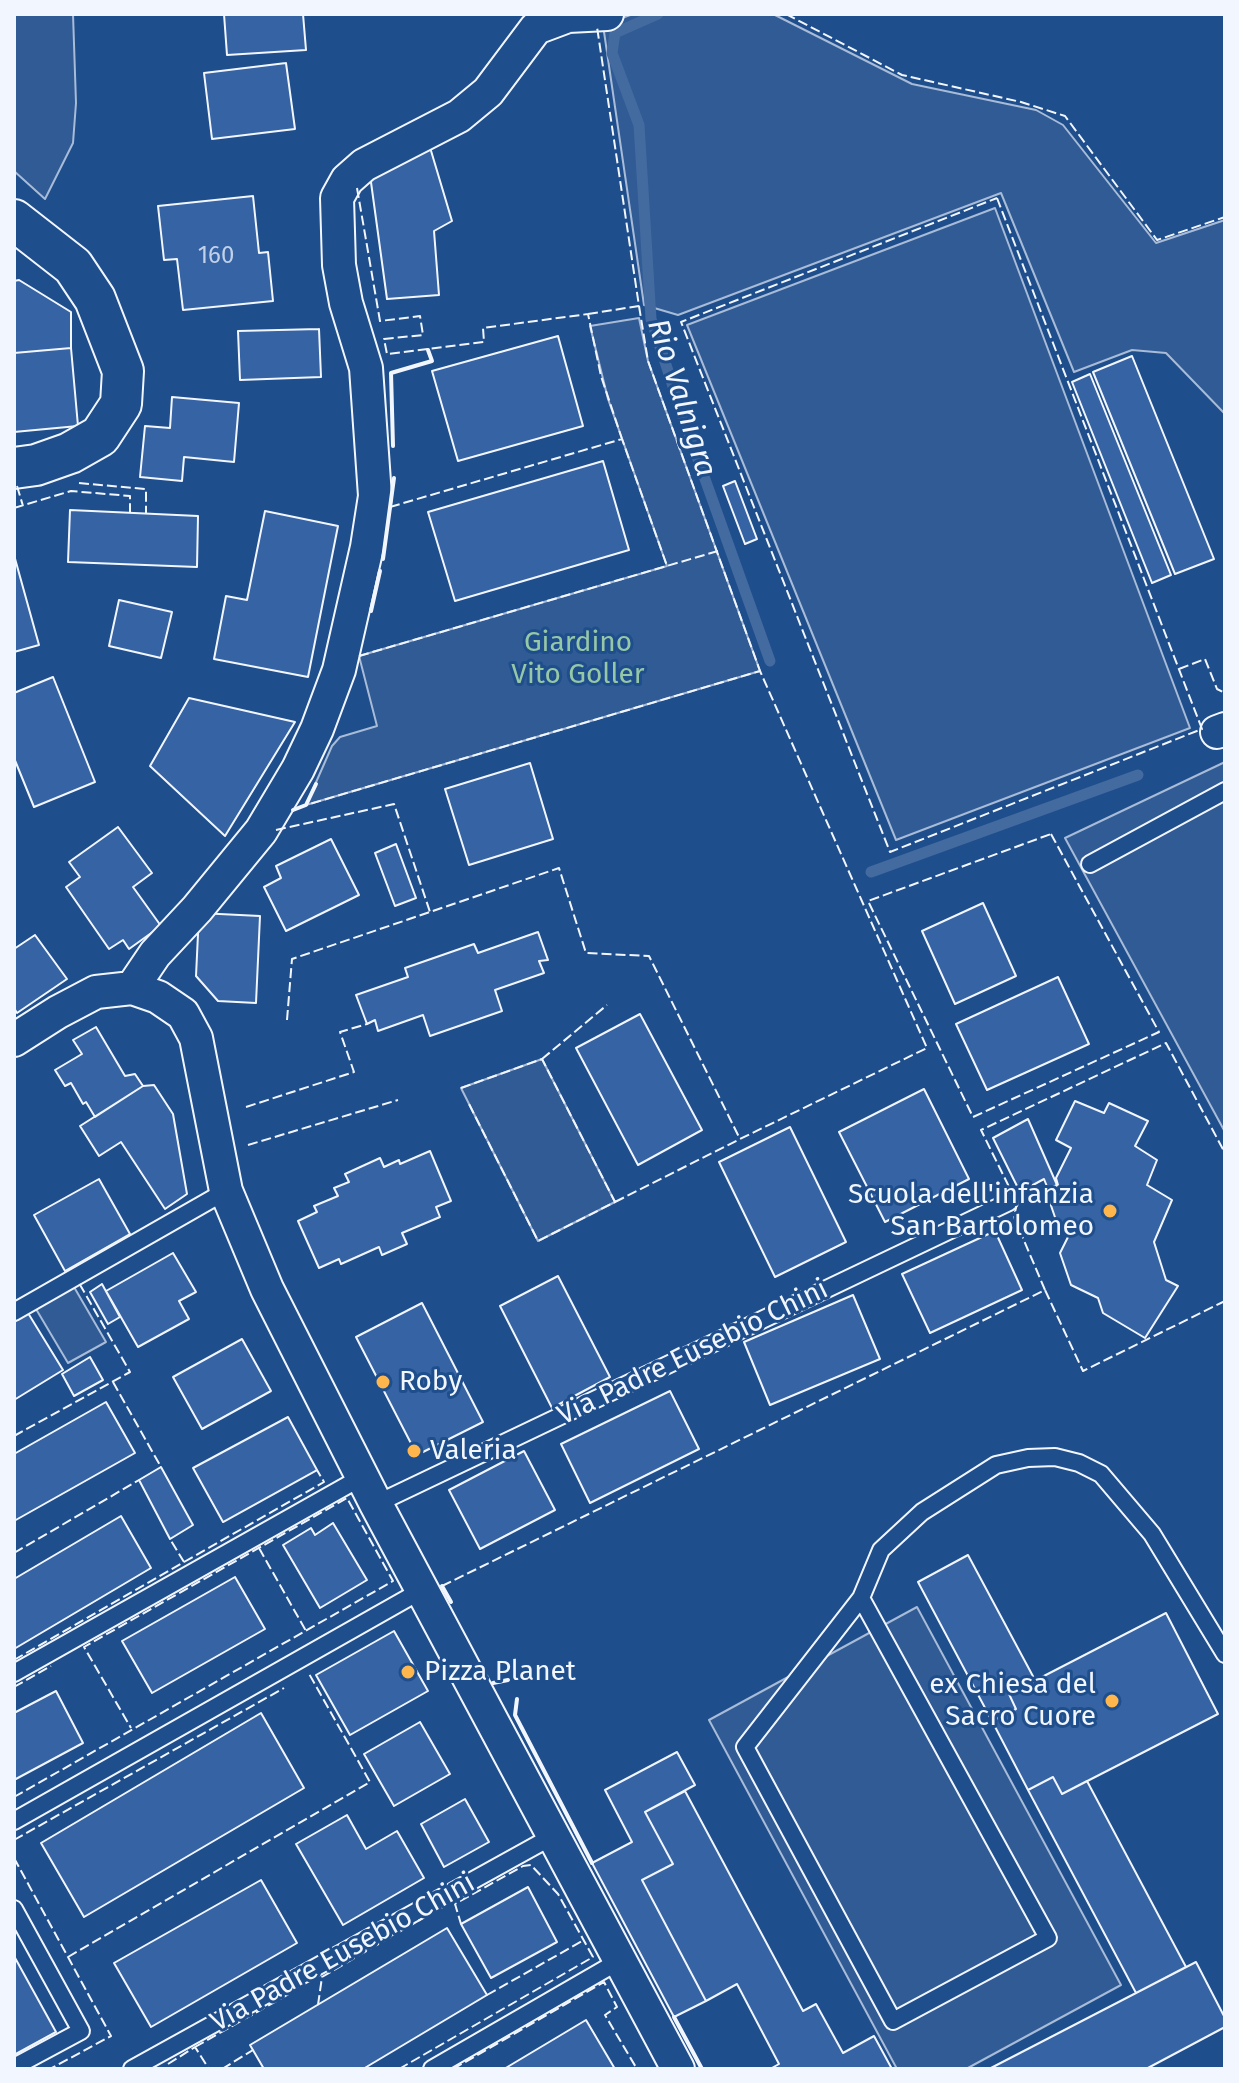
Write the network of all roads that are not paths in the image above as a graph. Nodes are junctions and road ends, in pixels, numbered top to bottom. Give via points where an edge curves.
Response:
1 (607, 14) edge
2 (14, 220) edge
3 (14, 468) edge
4 (1224, 795) edge
5 (1090, 864) dead end
6 (132, 988) junction
7 (14, 1040) edge
8 (226, 1191) junction
9 (1009, 1202) dead end
10 (14, 1312) edge
11 (369, 1491) junction
12 (422, 1590) junction
13 (861, 1598) junction
14 (1225, 1654) edge
15 (14, 1673) edge
16 (14, 1821) edge
17 (553, 1836) junction
18 (14, 1909) edge
19 (619, 1961) junction
20 (14, 2067) edge
21 (132, 2069) edge
22 (432, 2069) edge
23 (678, 2069) edge

1 - 6 street via 568,16 536,28 488,92 459,116 364,165 337,198 336,303 366,368 375,496 339,670 298,769 261,831
2 - 3 street via 73,266 95,299 123,371 121,404 100,436 70,453
4 - 5 lane
6 - 7 street via 96,992
6 - 8 street via 183,1014 196,1038
8 - 10 lane
8 - 11 street via 267,1289
9 - 11 lane, Via Padre Eusebio Chini
11 - 12 street
11 - 15 lane, Via Padre Eusebio Chini
12 - 16 lane
12 - 17 street
13 - 13 lane via 745,1747 893,2021 1048,1938
13 - 14 lane via 881,1550 922,1512 996,1465 1055,1457 1101,1474 1119,1493 1152,1534
17 - 19 street
17 - 21 lane, Via Padre Eusebio Chini
18 - 20 lane via 81,2031
19 - 22 lane
19 - 23 street

